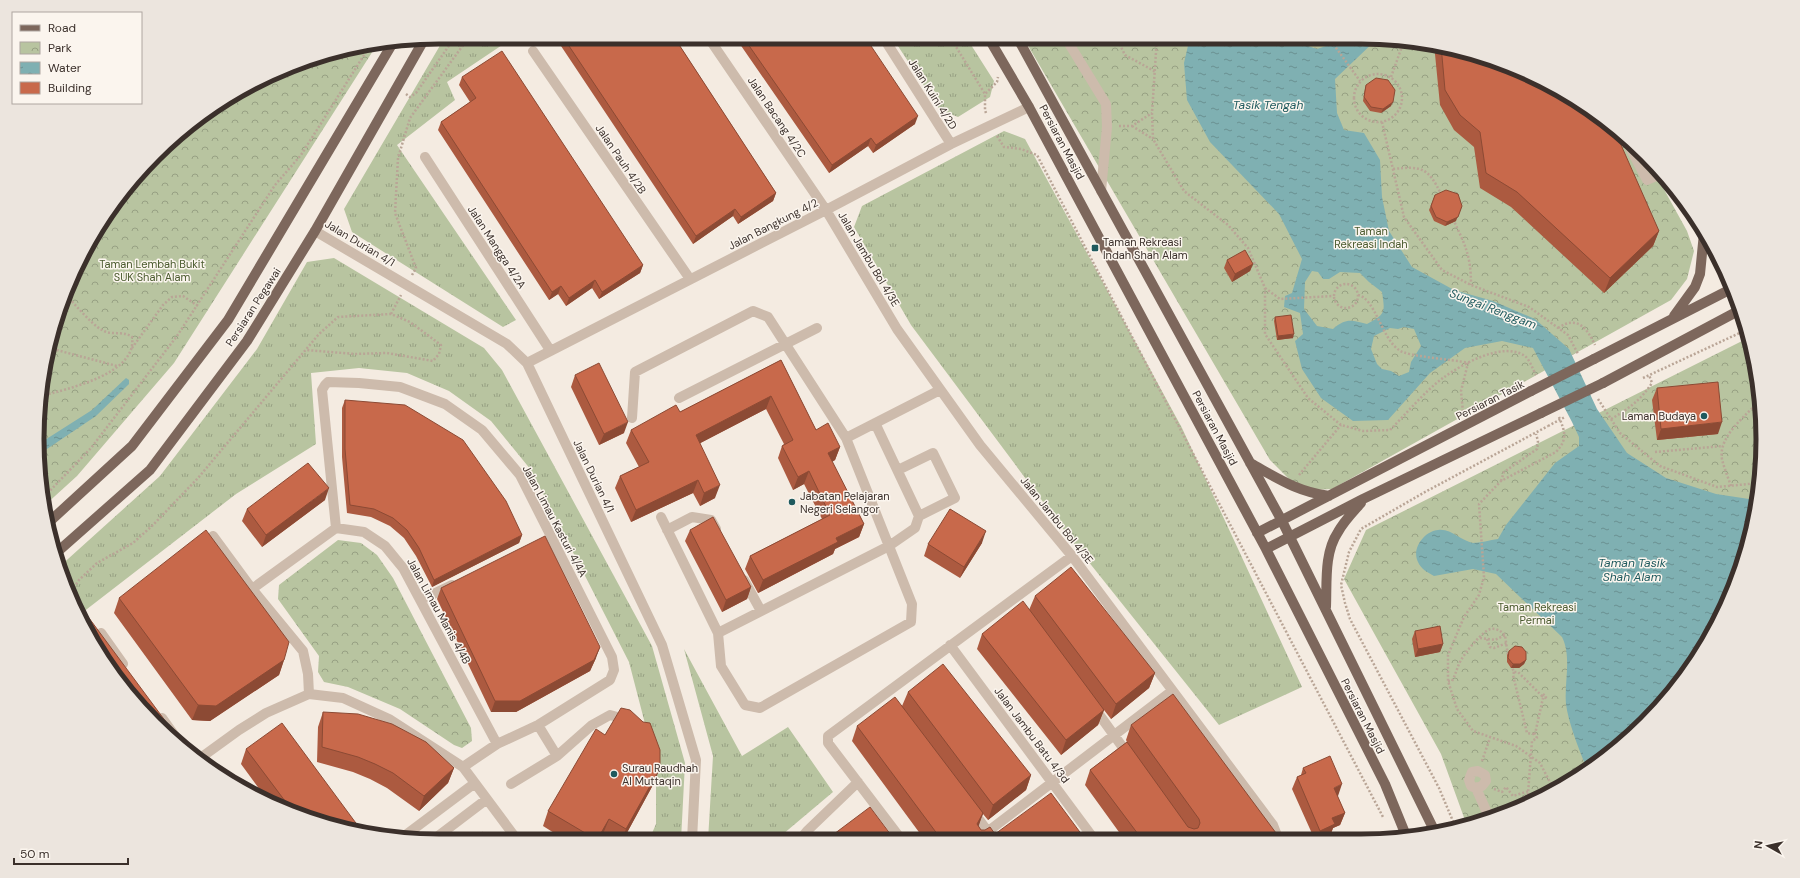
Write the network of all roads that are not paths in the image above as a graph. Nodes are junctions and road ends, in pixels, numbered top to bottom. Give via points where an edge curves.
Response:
1 (713, 44) edge
2 (887, 44) edge
3 (992, 44) edge
4 (1021, 44) edge
5 (1069, 44) edge
6 (421, 45) edge
7 (391, 47) edge
8 (533, 51) dead end
9 (1029, 106) junction
10 (951, 144) junction
11 (1633, 153) edge
12 (425, 157) dead end
13 (1655, 176) edge
14 (1101, 191) junction
15 (826, 210) junction
16 (315, 231) junction
17 (1703, 242) edge
18 (690, 279) junction
19 (1727, 291) edge
20 (1735, 313) edge
21 (1673, 318) junction
22 (817, 328) dead end
23 (786, 345) junction
24 (550, 350) junction
25 (527, 363) junction
26 (940, 390) junction
27 (679, 398) dead end
28 (632, 418) dead end
29 (875, 423) junction
30 (846, 438) junction
31 (1250, 463) junction
32 (898, 470) junction
33 (1329, 496) junction
34 (1363, 499) junction
35 (919, 516) junction
36 (661, 517) dead end
37 (53, 519) edge
38 (1282, 521) junction
39 (336, 528) junction
40 (667, 530) junction
41 (1258, 533) junction
42 (212, 536) edge
43 (1290, 536) junction
44 (723, 541) edge
45 (889, 546) junction
46 (1266, 549) junction
47 (60, 550) edge
48 (1072, 556) junction
49 (738, 569) edge
50 (462, 580) edge
51 (252, 589) junction
52 (421, 600) junction
53 (1326, 610) junction
54 (761, 611) junction
55 (101, 633) edge
56 (718, 633) junction
57 (950, 645) junction
58 (128, 671) edge
59 (1172, 691) junction
60 (309, 694) junction
61 (1086, 698) edge
62 (155, 708) edge
63 (166, 724) edge
64 (538, 725) junction
65 (637, 728) edge
66 (1114, 735) junction
67 (497, 744) junction
68 (204, 755) edge
69 (557, 756) junction
70 (463, 767) junction
71 (1137, 767) edge
72 (1478, 771) road end
73 (858, 782) junction
74 (1052, 782) junction
75 (475, 783) junction
76 (511, 784) dead end
77 (487, 799) junction
78 (964, 800) edge
79 (1487, 813) edge
80 (1434, 827) edge
81 (1404, 832) edge
82 (410, 833) edge
83 (441, 834) edge
84 (513, 834) edge
85 (692, 834) edge
86 (805, 834) edge
87 (897, 834) edge
88 (990, 834) edge
89 (992, 834) edge
90 (1090, 834) edge
91 (1276, 834) edge

1 - 15 street, Jalan Bacang 4/2C
2 - 10 street, Jalan Kuini 4/2D
3 - 9 main road, Persiaran Masjid
4 - 14 main road, Persiaran Masjid
5 - 14 street via 1106,104 1107,127
6 - 16 main road, Persiaran Pegawai
7 - 37 main road, Persiaran Pegawai via 228,320 132,446
8 - 18 street, Jalan Pauh 4/2B
9 - 10 street, Jalan Bangkung 4/2
9 - 41 main road, Persiaran Masjid
10 - 15 street, Jalan Bangkung 4/2
11 - 13 street via 1647,180
12 - 24 street, Jalan Mangga 4/2A
14 - 31 main road, Persiaran Masjid
15 - 18 street, Jalan Bangkung 4/2
15 - 26 street, Jalan Jambu Bol 4/3E via 898,329
16 - 25 street, Jalan Durian 4/1 via 507,344
16 - 47 main road, Persiaran Pegawai via 247,341 150,470
17 - 21 main road via 1700,274 1695,287
18 - 24 street, Jalan Bangkung 4/2
19 - 21 main road, Persiaran Tasik
20 - 34 main road, bridge via 1602,384
21 - 33 main road, Persiaran Tasik, bridge
22 - 23 street
23 - 27 street
23 - 28 street via 768,317 753,311 635,372
23 - 30 street
24 - 25 street, Jalan Bangkung 4/2
25 - 85 street, Jalan Durian 4/1 via 662,645 696,760
26 - 29 street
26 - 48 street, Jalan Jambu Bol 4/3E via 980,445
29 - 30 street
29 - 32 street
30 - 45 street
31 - 33 main road via 1290,486
31 - 38 main road, Persiaran Masjid
32 - 35 street
32 - 35 street via 933,453 955,498
33 - 38 main road, Persiaran Tasik
34 - 43 main road
34 - 53 main road via 1337,532 1330,549
35 - 45 street via 915,528
36 - 40 street
38 - 41 main road, Persiaran Tasik
38 - 43 main road, Persiaran Masjid
39 - 51 street
39 - 52 street, Jalan Limau Manis 4/4B via 364,532 385,546 403,568
39 - 64 street, Jalan Limau Kasturi 4/4A via 322,390 328,382 359,382 400,387 445,404 482,430 520,475 547,537 612,657 613,676 610,680
40 - 44 street via 692,517 711,520
40 - 56 street
41 - 46 main road, Persiaran Masjid
42 - 51 street
43 - 46 main road
43 - 53 main road, Persiaran Masjid
45 - 54 street
45 - 56 street via 912,604 911,622 760,708 745,705 721,666
46 - 81 main road, Persiaran Masjid via 1385,784
48 - 57 street via 1014,602
48 - 59 street, Jalan Jambu Bol 4/3E
49 - 54 street
50 - 52 street
51 - 60 street via 304,651
52 - 67 street, Jalan Limau Manis 4/4B
53 - 80 main road, Persiaran Masjid
54 - 56 street
55 - 58 street
57 - 73 street via 886,697 828,736 828,743
57 - 74 street, Jalan Jambu Batu 4/3d
59 - 66 street
59 - 91 street, Jalan Jambu Bol 4/3E via 1273,825
60 - 68 street via 266,713
60 - 70 street via 343,698 389,719
61 - 66 street
62 - 63 street
64 - 67 street
64 - 69 street
65 - 69 street via 628,720 610,715 592,725
66 - 71 street
66 - 74 street
67 - 70 street
69 - 76 street
70 - 75 street
72 - 79 street via 1472,772 1469,777 1471,786 1476,788
73 - 86 street
73 - 87 street
74 - 89 street
74 - 90 street, Jalan Jambu Batu 4/3d
75 - 77 street
75 - 82 street
77 - 83 street
77 - 84 street
78 - 88 street

